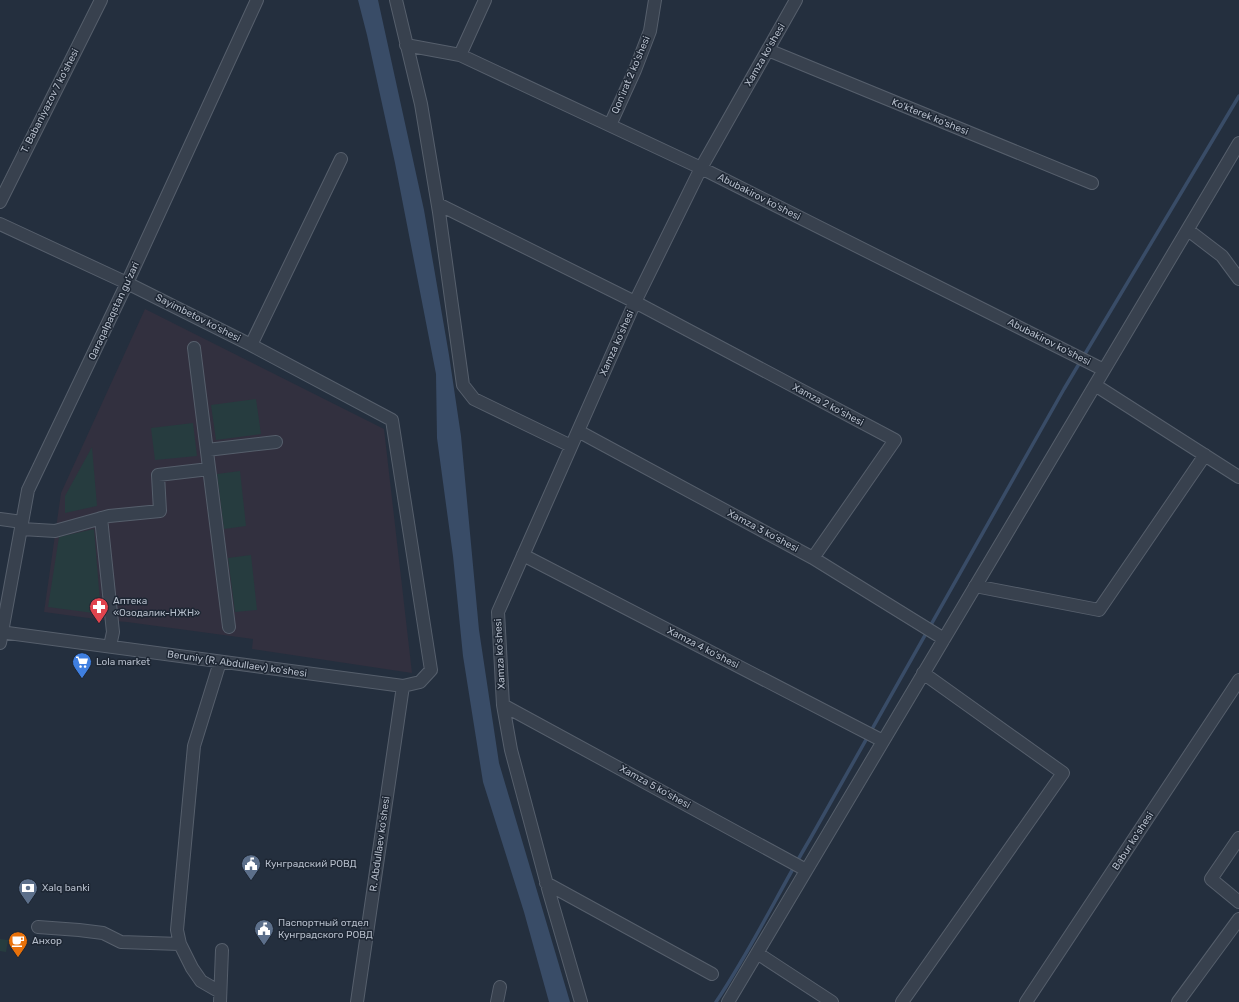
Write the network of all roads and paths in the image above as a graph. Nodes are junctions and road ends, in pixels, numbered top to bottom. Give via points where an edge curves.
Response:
1 (101, 0) edge
2 (257, 0) edge
3 (396, 0) edge
4 (486, 0) edge
5 (655, 0) edge
6 (796, 0) edge
7 (406, 45) junction
8 (768, 50) junction
9 (460, 55) junction
10 (610, 125) junction
11 (1239, 144) edge
12 (341, 159) dead end
13 (701, 168) junction
14 (1092, 183) dead end
15 (0, 202) edge
16 (438, 204) junction
17 (0, 224) edge
18 (1188, 230) junction
19 (1239, 279) edge
20 (127, 283) junction
21 (635, 302) junction
22 (251, 345) junction
23 (194, 348) dead end
24 (1104, 370) junction
25 (1095, 385) junction
26 (578, 431) junction
27 (276, 442) dead end
28 (571, 446) junction
29 (206, 450) junction
30 (1205, 455) junction
31 (209, 469) junction
32 (1239, 477) edge
33 (101, 518) junction
34 (0, 519) edge
35 (22, 526) junction
36 (523, 555) junction
37 (813, 558) junction
38 (975, 586) junction
39 (229, 627) dead end
40 (0, 635) edge
41 (944, 639) junction
42 (110, 646) junction
43 (220, 662) junction
44 (923, 673) junction
45 (1239, 680) edge
46 (404, 686) junction
47 (503, 705) junction
48 (883, 741) junction
49 (1239, 838) edge
50 (806, 870) junction
51 (546, 884) junction
52 (1239, 902) edge
53 (1239, 919) edge
54 (38, 927) dead end
55 (180, 944) junction
56 (222, 950) dead end
57 (757, 953) junction
58 (712, 974) dead end
59 (500, 987) dead end
60 (220, 997) edge
61 (358, 1002) edge
62 (497, 1002) edge
63 (581, 1002) edge
64 (728, 1002) edge
65 (832, 1002) edge
66 (902, 1002) edge
67 (1026, 1002) edge
68 (1178, 1002) edge

1 - 15 street, T. Babaniyazov 7 ko'shesi
2 - 20 street, Qaraqalpaqstan gu'zari
3 - 7 street
4 - 9 street
5 - 10 street, Qon'irat 2 ko'shesi via 650,31
6 - 8 street, Xamza ko'shesi
7 - 9 street, Abubakirov ko'shesi
7 - 16 street via 421,104
8 - 13 street, Xamza ko'shesi
8 - 14 street, Ko'kterek ko'shesi
9 - 10 street, Abubakirov ko'shesi
10 - 13 street, Abubakirov ko'shesi
11 - 18 street
12 - 22 street
13 - 21 street, Xamza ko'shesi
13 - 24 street, Abubakirov ko'shesi
16 - 21 street
16 - 28 street via 463,385 474,399
17 - 20 street, Sayimbetov ko'shesi
18 - 19 street via 1222,256
18 - 24 street
20 - 22 street, Sayimbetov ko'shesi
20 - 35 street, Qaraqalpaqstan gu'zari via 28,490
21 - 26 street, Xamza ko'shesi
21 - 37 street, Xamza 2 ko'shesi via 895,440
22 - 46 street, Sayimbetov ko'shesi via 392,420 431,670 420,682
23 - 29 street
24 - 25 street
25 - 30 street
25 - 38 street
26 - 28 street, Xamza ko'shesi
26 - 37 street, Xamza 3 ko'shesi
27 - 29 street
28 - 36 street, Xamza ko'shesi
29 - 31 street
30 - 32 street
30 - 38 street via 1099,610
31 - 33 street via 158,475 160,511
31 - 39 street
33 - 35 street via 55,531
33 - 42 street via 113,632
34 - 35 street
35 - 40 street, Qaraqalpaqstan gu'zari
36 - 47 street, Xamza ko'shesi via 498,612
36 - 48 street, Xamza 4 ko'shesi
37 - 41 street, Xamza 3 ko'shesi
38 - 41 street
40 - 42 street, Beruniy (R. Abdullaev) ko'shesi
41 - 44 street
42 - 43 street, Beruniy (R. Abdullaev) ko'shesi
43 - 46 street, Beruniy (R. Abdullaev) ko'shesi
43 - 55 street via 194,746 177,930
44 - 48 street
44 - 66 street via 1063,773
45 - 67 street, Babur ko'shesi
46 - 61 street, R. Abdullaev ko'shesi
47 - 50 street, Xamza 5 ko'shesi
47 - 51 street, Xamza ko'shesi via 511,750
48 - 50 street
49 - 52 street via 1211,879
50 - 57 street
51 - 58 street
51 - 63 street, Xamza ko'shesi
53 - 68 street
54 - 55 street via 104,932 121,942
55 - 60 street via 201,981
56 - 60 street
57 - 64 street
57 - 65 street
59 - 62 street

